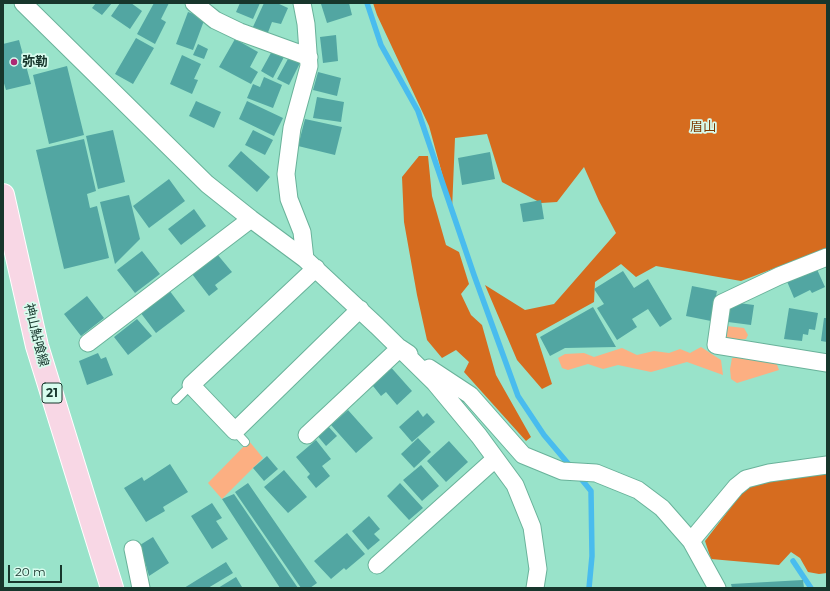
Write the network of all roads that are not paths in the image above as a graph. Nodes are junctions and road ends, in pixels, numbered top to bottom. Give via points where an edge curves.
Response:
1 (23, 3) edge
2 (194, 3) edge
3 (302, 3) edge
4 (309, 57) junction
5 (3, 195) edge
6 (251, 220) junction
7 (826, 258) edge
8 (310, 263) junction
9 (360, 309) junction
10 (88, 343) dead end
11 (400, 348) junction
12 (827, 363) edge
13 (191, 385) junction
14 (176, 400) dead end
15 (307, 435) dead end
16 (495, 458) junction
17 (827, 465) edge
18 (691, 541) junction
19 (133, 549) dead end
20 (377, 564) dead end
21 (112, 588) edge
22 (141, 588) edge
23 (535, 588) edge
24 (717, 588) edge

1 - 6 street via 207,184
2 - 4 street via 215,20 240,32
3 - 4 street
4 - 8 street via 309,66 292,128 286,174 289,199 302,232
5 - 21 main road, 神山鮎喰線 / 21 via 37,346
6 - 8 street
6 - 10 street
7 - 12 street via 779,276 722,303 716,345
8 - 9 street
8 - 13 street
9 - 11 street
9 - 13 street via 240,437
11 - 15 street
11 - 16 street via 435,383
11 - 18 street via 470,395 523,455 562,470 596,473 638,490 662,508
13 - 14 lane
16 - 20 street
16 - 23 street via 515,485 532,527 538,569
17 - 18 street via 746,479 736,487
18 - 24 street
19 - 22 street

